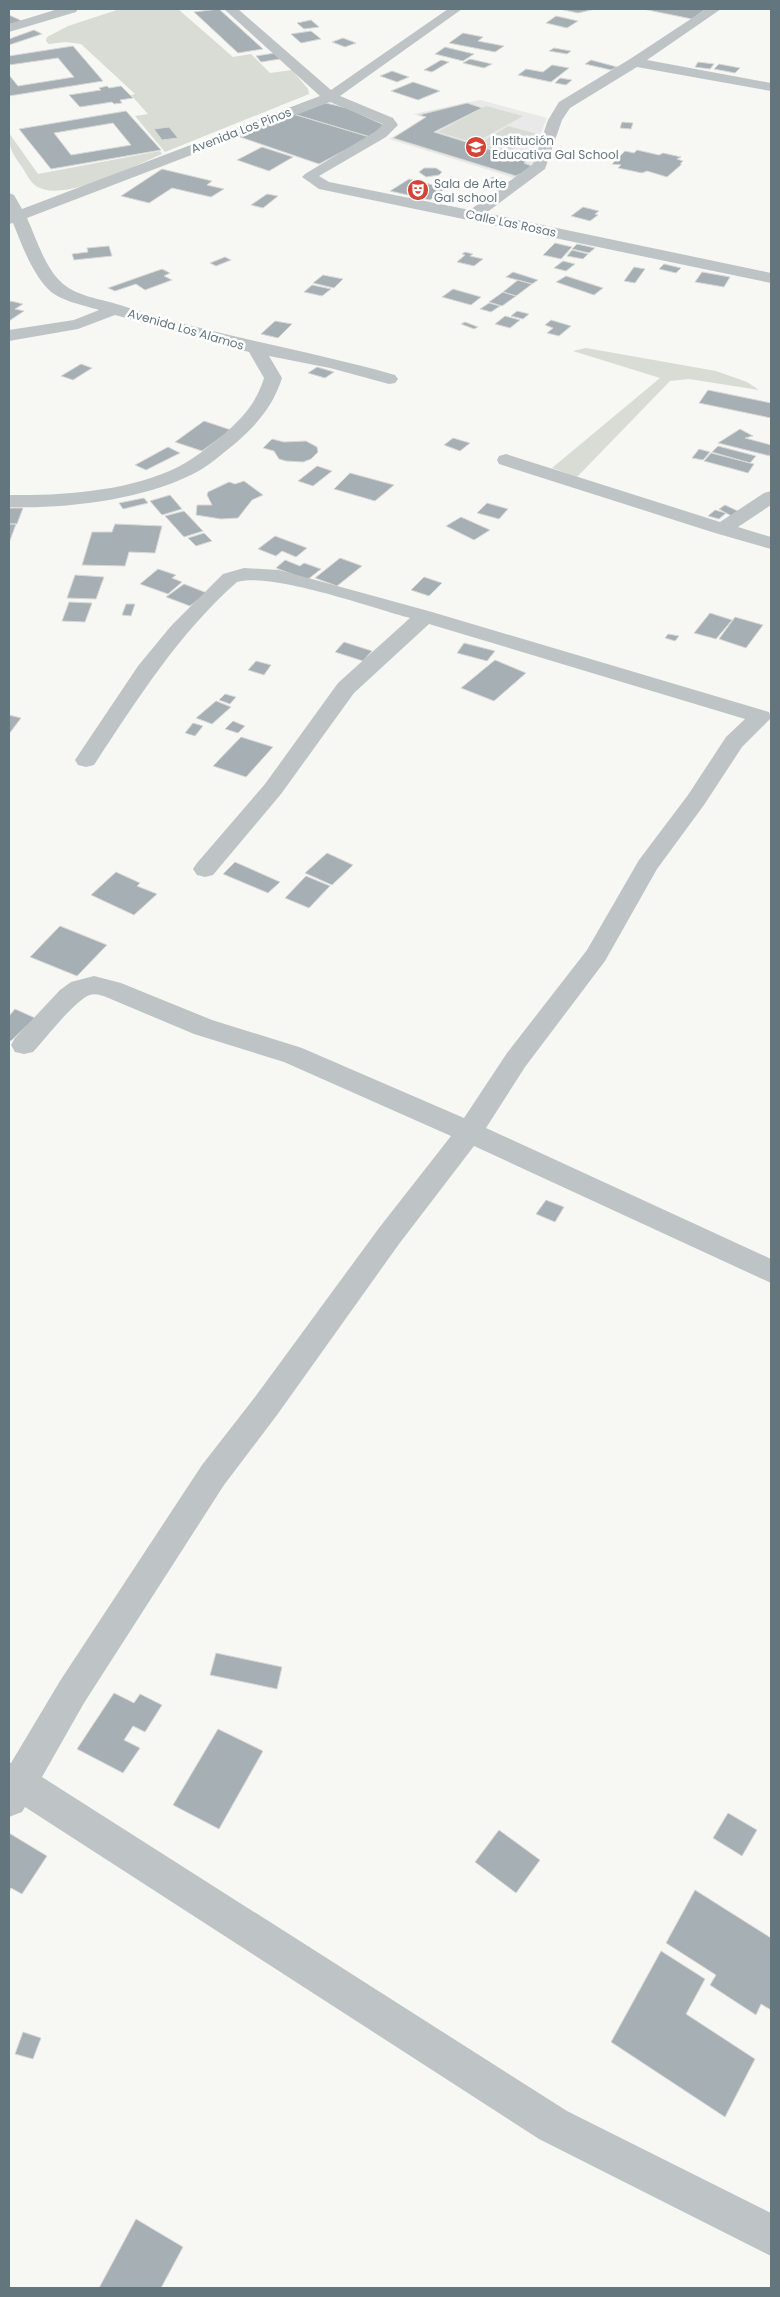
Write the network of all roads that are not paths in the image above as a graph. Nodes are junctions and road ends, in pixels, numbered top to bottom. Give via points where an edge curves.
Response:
1 (71, 9) edge
2 (230, 9) edge
3 (456, 9) edge
4 (715, 9) edge
5 (9, 28) edge
6 (635, 62) junction
7 (771, 87) edge
8 (330, 97) junction
9 (9, 198) edge
10 (473, 215) junction
11 (13, 217) edge
12 (771, 278) edge
13 (114, 308) junction
14 (9, 336) edge
15 (256, 348) junction
16 (388, 379) dead end
17 (506, 460) dead end
18 (771, 497) edge
19 (9, 501) edge
20 (722, 529) junction
21 (771, 542) edge
22 (425, 616) junction
23 (768, 714) edge
24 (86, 760) dead end
25 (205, 869) dead end
26 (24, 1045) dead end
27 (469, 1132) junction
28 (771, 1272) edge
29 (12, 1787) edge
30 (771, 2235) edge

1 - 5 street
2 - 8 street, Calle Las Rosas
3 - 8 street, Avenida Los Pinos
4 - 6 street
6 - 7 street
6 - 10 street via 564,105 555,120 540,166
8 - 10 street, Calle Las Rosas via 391,125 314,173 310,178 313,181 324,186
8 - 11 street, Avenida Los Pinos
9 - 11 street, Avenida Los Alamos
10 - 12 street, Calle Las Rosas
11 - 13 street, Avenida Los Alamos via 57,288
13 - 14 street via 96,320
13 - 15 street, Avenida Los Alamos
15 - 16 street via 333,363
15 - 19 street, Avenida Los Alamos via 273,378 268,396 250,422 186,471 144,486 88,498
17 - 20 street
18 - 20 street
20 - 21 street
22 - 23 street
22 - 24 street via 280,576 244,574 230,578 178,630
22 - 25 street via 346,688 273,789
23 - 27 street via 734,742 647,866 596,954 516,1060
26 - 27 street via 69,996 80,988 94,985 132,996 203,1027 293,1055
27 - 28 street
27 - 29 street via 212,1475
29 - 30 street via 553,2125

